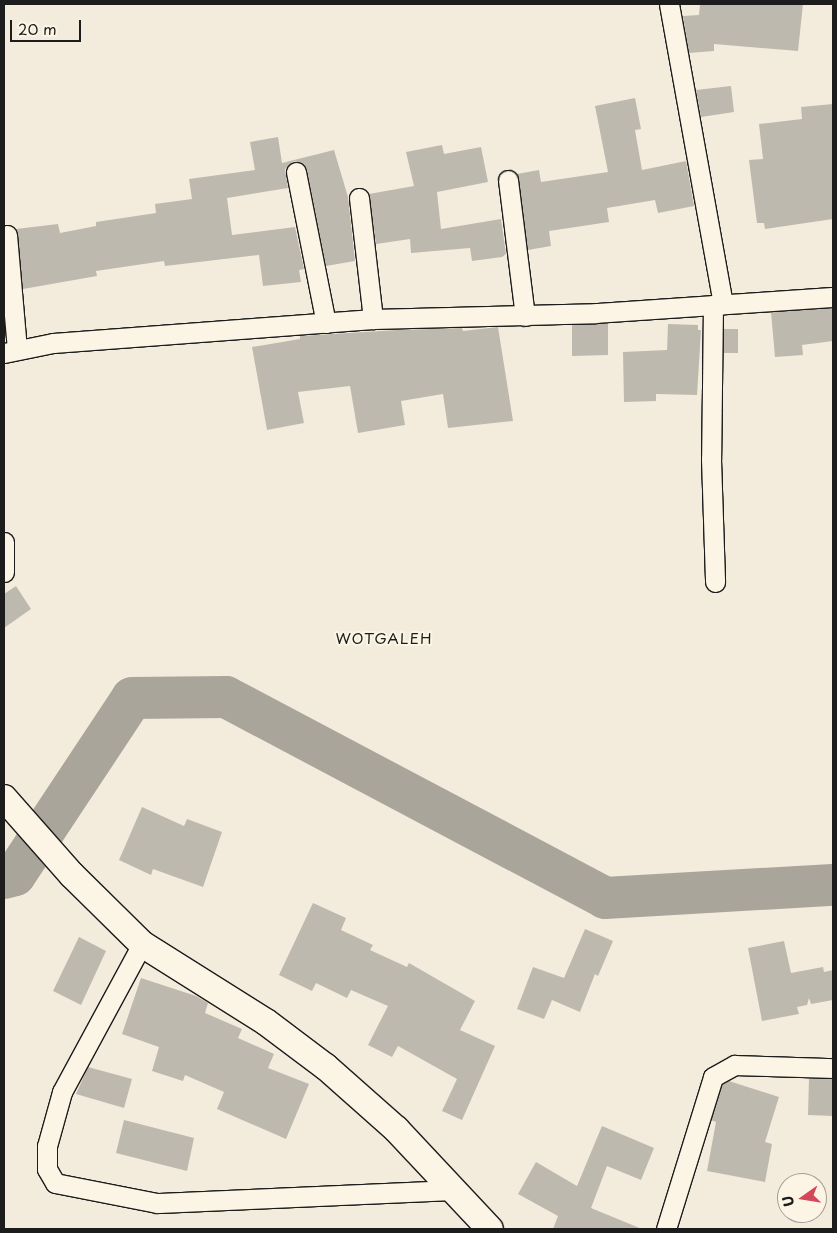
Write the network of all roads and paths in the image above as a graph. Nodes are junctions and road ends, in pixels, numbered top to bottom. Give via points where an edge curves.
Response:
1 (669, 4) edge
2 (296, 172) dead end
3 (508, 180) dead end
4 (359, 198) dead end
5 (7, 235) dead end
6 (833, 297) edge
7 (718, 305) junction
8 (525, 316) junction
9 (373, 319) junction
10 (326, 323) junction
11 (10, 351) edge
12 (4, 542) edge
13 (4, 572) edge
14 (715, 582) dead end
15 (4, 798) edge
16 (142, 944) junction
17 (833, 1068) edge
18 (455, 1190) junction
19 (483, 1225) edge
20 (666, 1229) edge

1 - 7 street
2 - 10 street
3 - 8 street
4 - 9 street
5 - 11 street
6 - 7 street
7 - 8 street
7 - 14 street via 711,450
8 - 9 street
9 - 10 street
10 - 11 street via 53,342
12 - 13 street
15 - 16 main road via 72,875
16 - 18 main road via 266,1022 326,1067 396,1130
16 - 18 street via 62,1092 47,1146 47,1169 54,1183 157,1202
17 - 20 street via 735,1065 713,1077
18 - 19 main road

